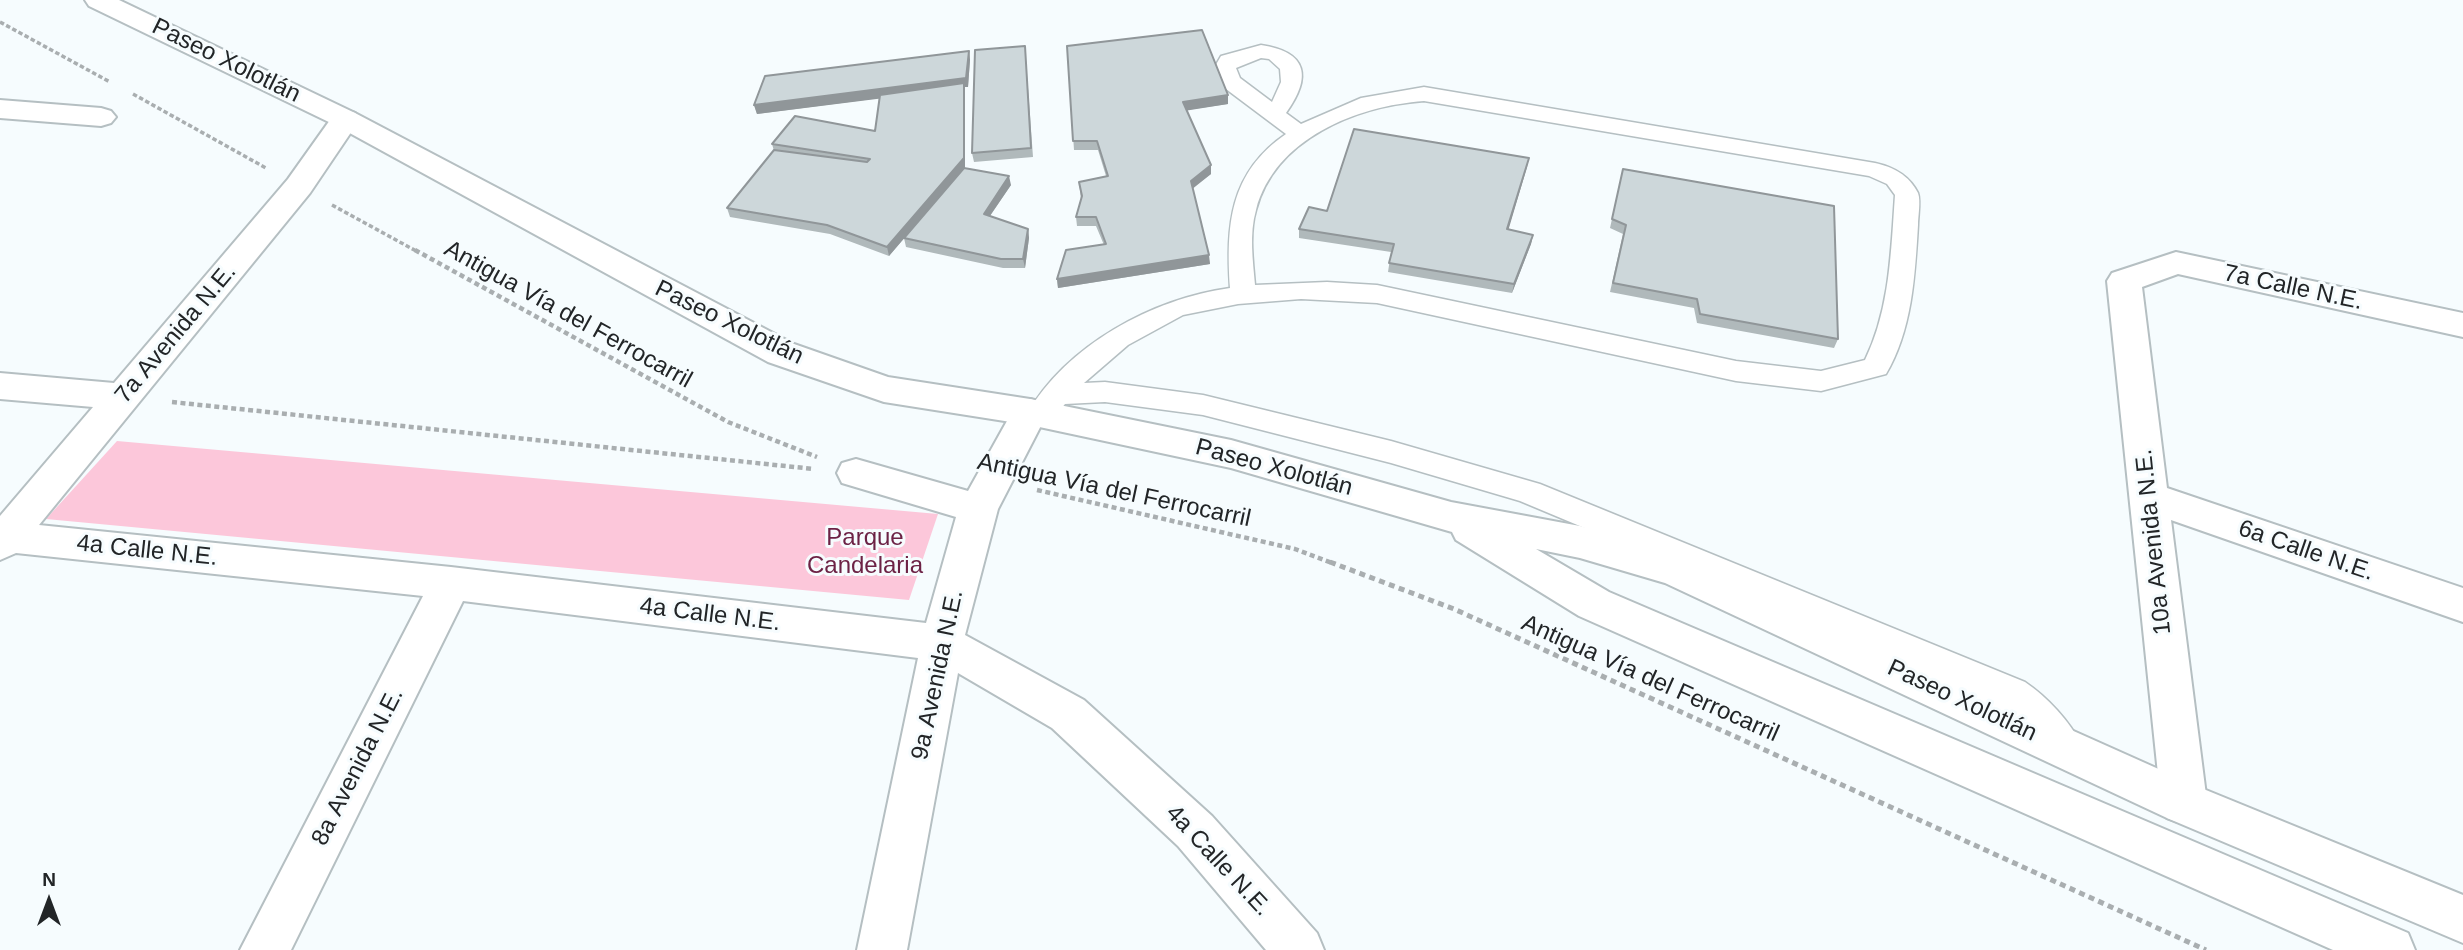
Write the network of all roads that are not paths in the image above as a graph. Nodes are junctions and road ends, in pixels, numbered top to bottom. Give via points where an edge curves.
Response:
1 (98, 0) edge
2 (0, 109) edge
3 (1274, 114) dead end
4 (101, 117) dead end
5 (345, 119) junction
6 (1300, 134) junction
7 (2124, 281) joint
8 (1243, 297) junction
9 (2463, 325) edge
10 (0, 386) edge
11 (122, 397) junction
12 (1042, 407) junction
13 (856, 473) road end
14 (985, 495) junction
15 (2150, 497) junction
16 (1451, 517) junction
17 (3, 540) edge
18 (451, 583) junction
19 (2463, 605) edge
20 (942, 643) junction
21 (2067, 749) junction
22 (2184, 803) junction
23 (2463, 919) edge
24 (265, 950) edge
25 (881, 950) edge
26 (1299, 950) edge
27 (2390, 950) edge

1 - 5 street, Paseo Xolotlán
2 - 4 street
3 - 6 lane
5 - 11 street, 7a Avenida N.E. via 299,187
5 - 12 street, Paseo Xolotlán via 781,353 884,389
6 - 8 lane via 1268,161 1245,202 1240,235
6 - 8 lane via 1370,103 1402,94 1424,94 1875,170 1896,179 1907,195 1902,261 1884,352 1876,368 1821,381 1800,380 1736,371 1377,294 1338,290
7 - 9 street, 7a Calle N.E. via 2176,263
7 - 15 street, 10a Avenida N.E.
8 - 12 lane via 1173,309 1132,329
10 - 11 street
11 - 17 street, 7a Avenida N.E.
12 - 14 street, 9a Avenida N.E.
12 - 16 street, Paseo Xolotlán via 1231,454
12 - 21 lane via 1105,392 1203,405 1529,492 2013,692 2029,703
13 - 14 street
14 - 20 street, 9a Avenida N.E.
15 - 19 street, 6a Calle N.E.
15 - 22 street, 10a Avenida N.E.
16 - 21 street, Paseo Xolotlán via 1580,542 1676,571
16 - 27 street, Paseo Xolotlán via 1594,604
17 - 18 street, 4a Calle N.E.
18 - 20 street, 4a Calle N.E.
18 - 24 street, 8a Avenida N.E.
20 - 25 street, 9a Avenida N.E.
20 - 26 street, 4a Calle N.E. via 1068,714 1195,831
21 - 22 street, Paseo Xolotlán
22 - 23 street, Paseo Xolotlán

